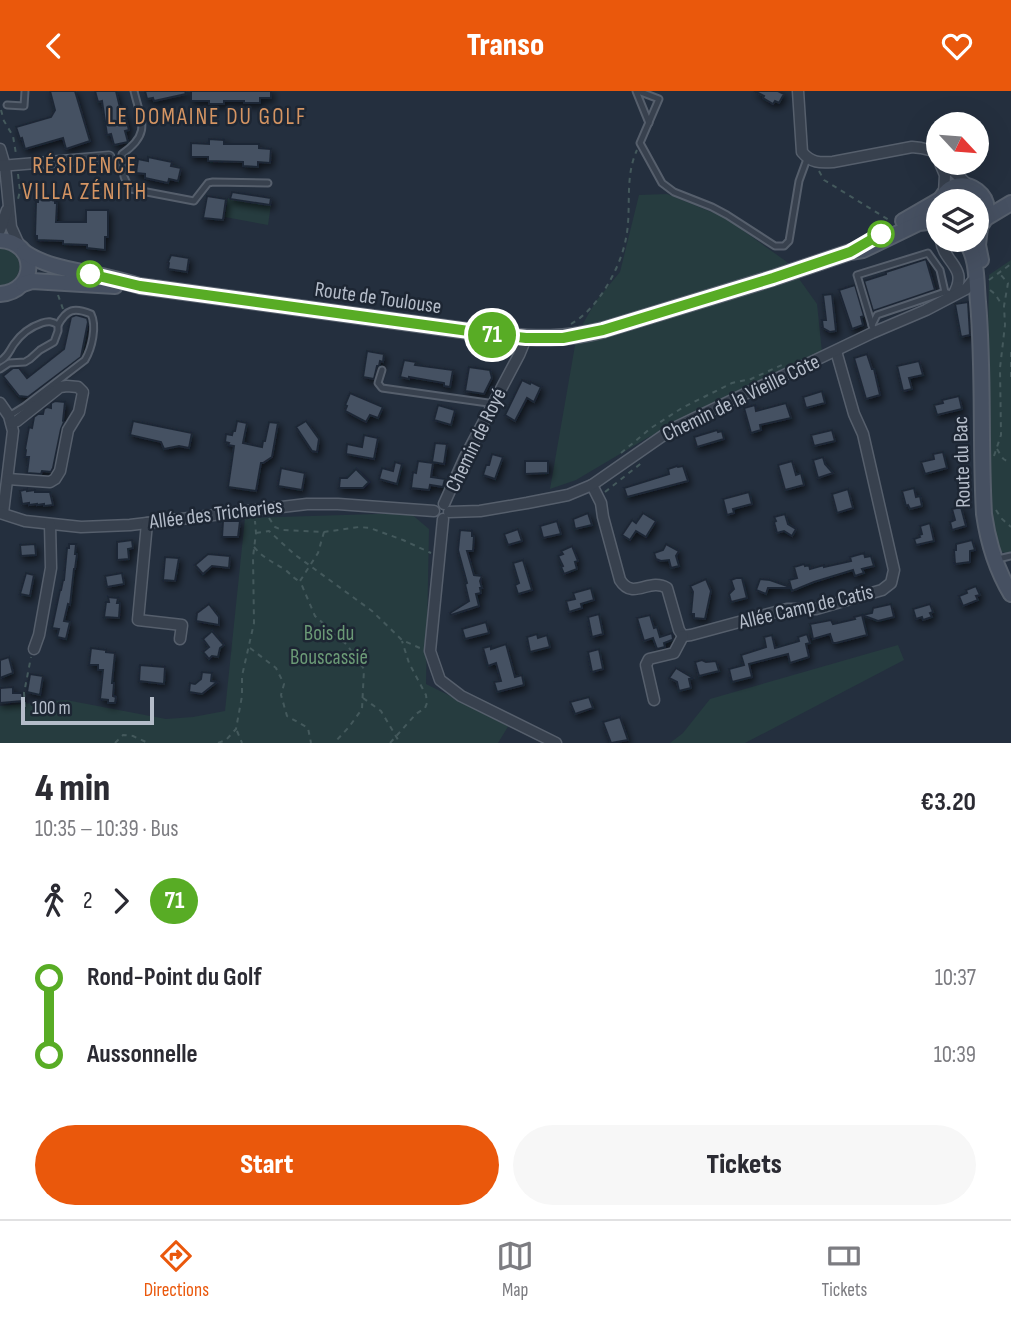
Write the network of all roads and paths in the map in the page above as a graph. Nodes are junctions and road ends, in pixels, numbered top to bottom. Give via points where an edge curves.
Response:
1 (25, 91) edge
2 (134, 91) edge
3 (637, 91) edge
4 (798, 91) edge
5 (8, 106) dead end
6 (649, 123) junction
7 (640, 143) junction
8 (0, 149) edge
9 (926, 150) edge
10 (110, 157) joint
11 (122, 157) junction
12 (810, 160) junction
13 (3, 166) edge
14 (958, 175) edge
15 (268, 183) dead end
16 (970, 186) junction
17 (952, 189) edge
18 (974, 189) edge
19 (989, 196) edge
20 (1011, 201) edge
21 (9, 203) junction
22 (926, 207) edge
23 (989, 219) edge
24 (888, 220) dead end
25 (926, 222) edge
26 (0, 230) edge
27 (791, 233) junction
28 (0, 240) edge
29 (794, 246) dead end
30 (22, 250) junction
31 (850, 252) junction
32 (945, 252) edge
33 (972, 252) edge
34 (979, 252) edge
35 (1011, 264) edge
36 (999, 273) junction
37 (982, 278) junction
38 (140, 286) junction
39 (988, 289) dead end
40 (12, 290) edge
41 (949, 294) junction
42 (0, 305) edge
43 (1003, 306) junction
44 (981, 324) junction
45 (58, 325) junction
46 (568, 326) dead end
47 (873, 329) junction
48 (526, 338) junction
49 (836, 351) junction
50 (1011, 352) edge
51 (0, 361) edge
52 (787, 363) dead end
53 (0, 369) edge
54 (382, 370) dead end
55 (1011, 380) edge
56 (0, 403) edge
57 (492, 405) junction
58 (11, 419) junction
59 (996, 448) junction
60 (648, 457) dead end
61 (615, 458) dead end
62 (993, 458) dead end
63 (1011, 460) edge
64 (6, 471) edge
65 (592, 485) junction
66 (598, 499) junction
67 (994, 502) dead end
68 (259, 510) junction
69 (445, 512) junction
70 (1, 515) edge
71 (147, 523) junction
72 (50, 524) junction
73 (1011, 527) edge
74 (324, 532) junction
75 (256, 533) junction
76 (253, 546) junction
77 (439, 554) junction
78 (1011, 556) edge
79 (995, 560) junction
80 (311, 566) junction
81 (300, 582) junction
82 (1011, 594) edge
83 (683, 636) junction
84 (180, 639) dead end
85 (402, 640) junction
86 (249, 648) junction
87 (34, 649) joint
88 (430, 651) junction
89 (362, 698) junction
90 (654, 700) dead end
91 (25, 707) dead end
92 (236, 729) junction
93 (396, 736) junction
94 (115, 743) edge
95 (148, 743) edge
96 (218, 743) edge
97 (242, 743) edge
98 (311, 743) edge
99 (334, 743) edge
100 (390, 743) edge
101 (400, 743) edge
102 (556, 743) edge

1 - 5 lane via 24,106
2 - 11 lane via 143,128 139,140
3 - 6 lane
3 - 6 lane via 659,99
4 - 12 street via 802,152
6 - 7 lane
7 - 27 lane via 662,183 674,192 719,211 775,246 784,246
7 - 46 path via 630,171 627,237 621,257 594,305
8 - 13 street
9 - 12 street via 912,147 833,162
10 - 11 lane
10 - 13 street
11 - 15 lane via 131,189 194,201 208,183
12 - 24 path via 824,180
12 - 27 lane via 799,181
13 - 21 street
14 - 16 street
16 - 17 main road, Route de Toulouse
16 - 18 main road
19 - 20 main road
20 - 23 main road
21 - 26 street
21 - 30 street via 11,227
22 - 31 main road, Route de Toulouse
25 - 31 main road, Route de Toulouse
27 - 29 lane
28 - 30 main road, Route de Toulouse
30 - 38 main road, Route de Toulouse via 56,267
30 - 40 main road via 29,265 26,278
31 - 48 main road, Route de Toulouse via 603,330 563,338
32 - 41 street via 958,272 958,287
33 - 37 main road, Route du Bac
34 - 44 main road, Route du Bac via 984,300
35 - 36 path
36 - 37 path
36 - 43 path via 1008,283
37 - 41 street, Chemin de la Vieille Côte
37 - 44 main road, Route du Bac
38 - 40 main road, Route de Toulouse via 32,281
38 - 48 main road, Route de Toulouse
39 - 43 path
40 - 42 street
41 - 47 street, Chemin de la Vieille Côte via 908,319
41 - 47 lane via 928,253 857,275
43 - 59 path via 1001,435
44 - 79 main road, Route du Bac via 983,489
45 - 51 lane via 45,322 31,327
45 - 53 lane via 54,342 24,362
45 - 58 lane via 65,313 91,314 95,323 88,354
47 - 49 street, Chemin de la Vieille Côte
48 - 57 street, Chemin de Royé
49 - 65 street, Chemin de la Vieille Côte via 674,428
49 - 83 street, Allée Camp de Catis via 876,487 894,570 891,583 882,590 816,608 787,609
50 - 55 path
52 - 61 path via 682,408
54 - 57 lane via 378,383 382,388
56 - 58 street
57 - 69 street, Chemin de Royé via 465,457
58 - 64 street
58 - 64 street via 17,421 60,387 78,387 83,392 55,479 50,482
59 - 62 path
59 - 63 path via 1002,459
60 - 66 path
64 - 70 street
65 - 66 street
65 - 69 street, Chemin de la Vieille Côte via 568,495 480,512
66 - 83 street via 620,580 634,589 658,584 667,589
67 - 73 path
68 - 69 street, Allée des Tricheries via 338,504 434,511 436,506
68 - 71 street, Allée des Tricheries
68 - 74 path via 282,530
68 - 75 path
69 - 77 street
70 - 72 street, Allée des Tricheries
71 - 72 street, Allée des Tricheries
71 - 84 street via 138,620 182,625
72 - 87 street via 51,568
74 - 77 path via 370,528
74 - 80 path
75 - 76 path
75 - 80 path via 269,531
76 - 81 path
76 - 86 path via 255,613
77 - 88 street
78 - 79 lane
79 - 82 main road, Route du Bac
80 - 81 path
80 - 85 path via 372,611
81 - 89 path via 315,616 347,645 364,669
83 - 90 street via 674,653 649,659 646,665
85 - 88 path
85 - 93 path via 427,703
86 - 92 path
86 - 98 path via 276,668 284,684 281,695 287,716 308,728
87 - 91 path
88 - 102 street via 440,680 461,696
89 - 93 path via 381,711
89 - 99 path via 362,709
92 - 96 path
92 - 97 path
93 - 100 path
93 - 101 path
94 - 95 path via 123,735

